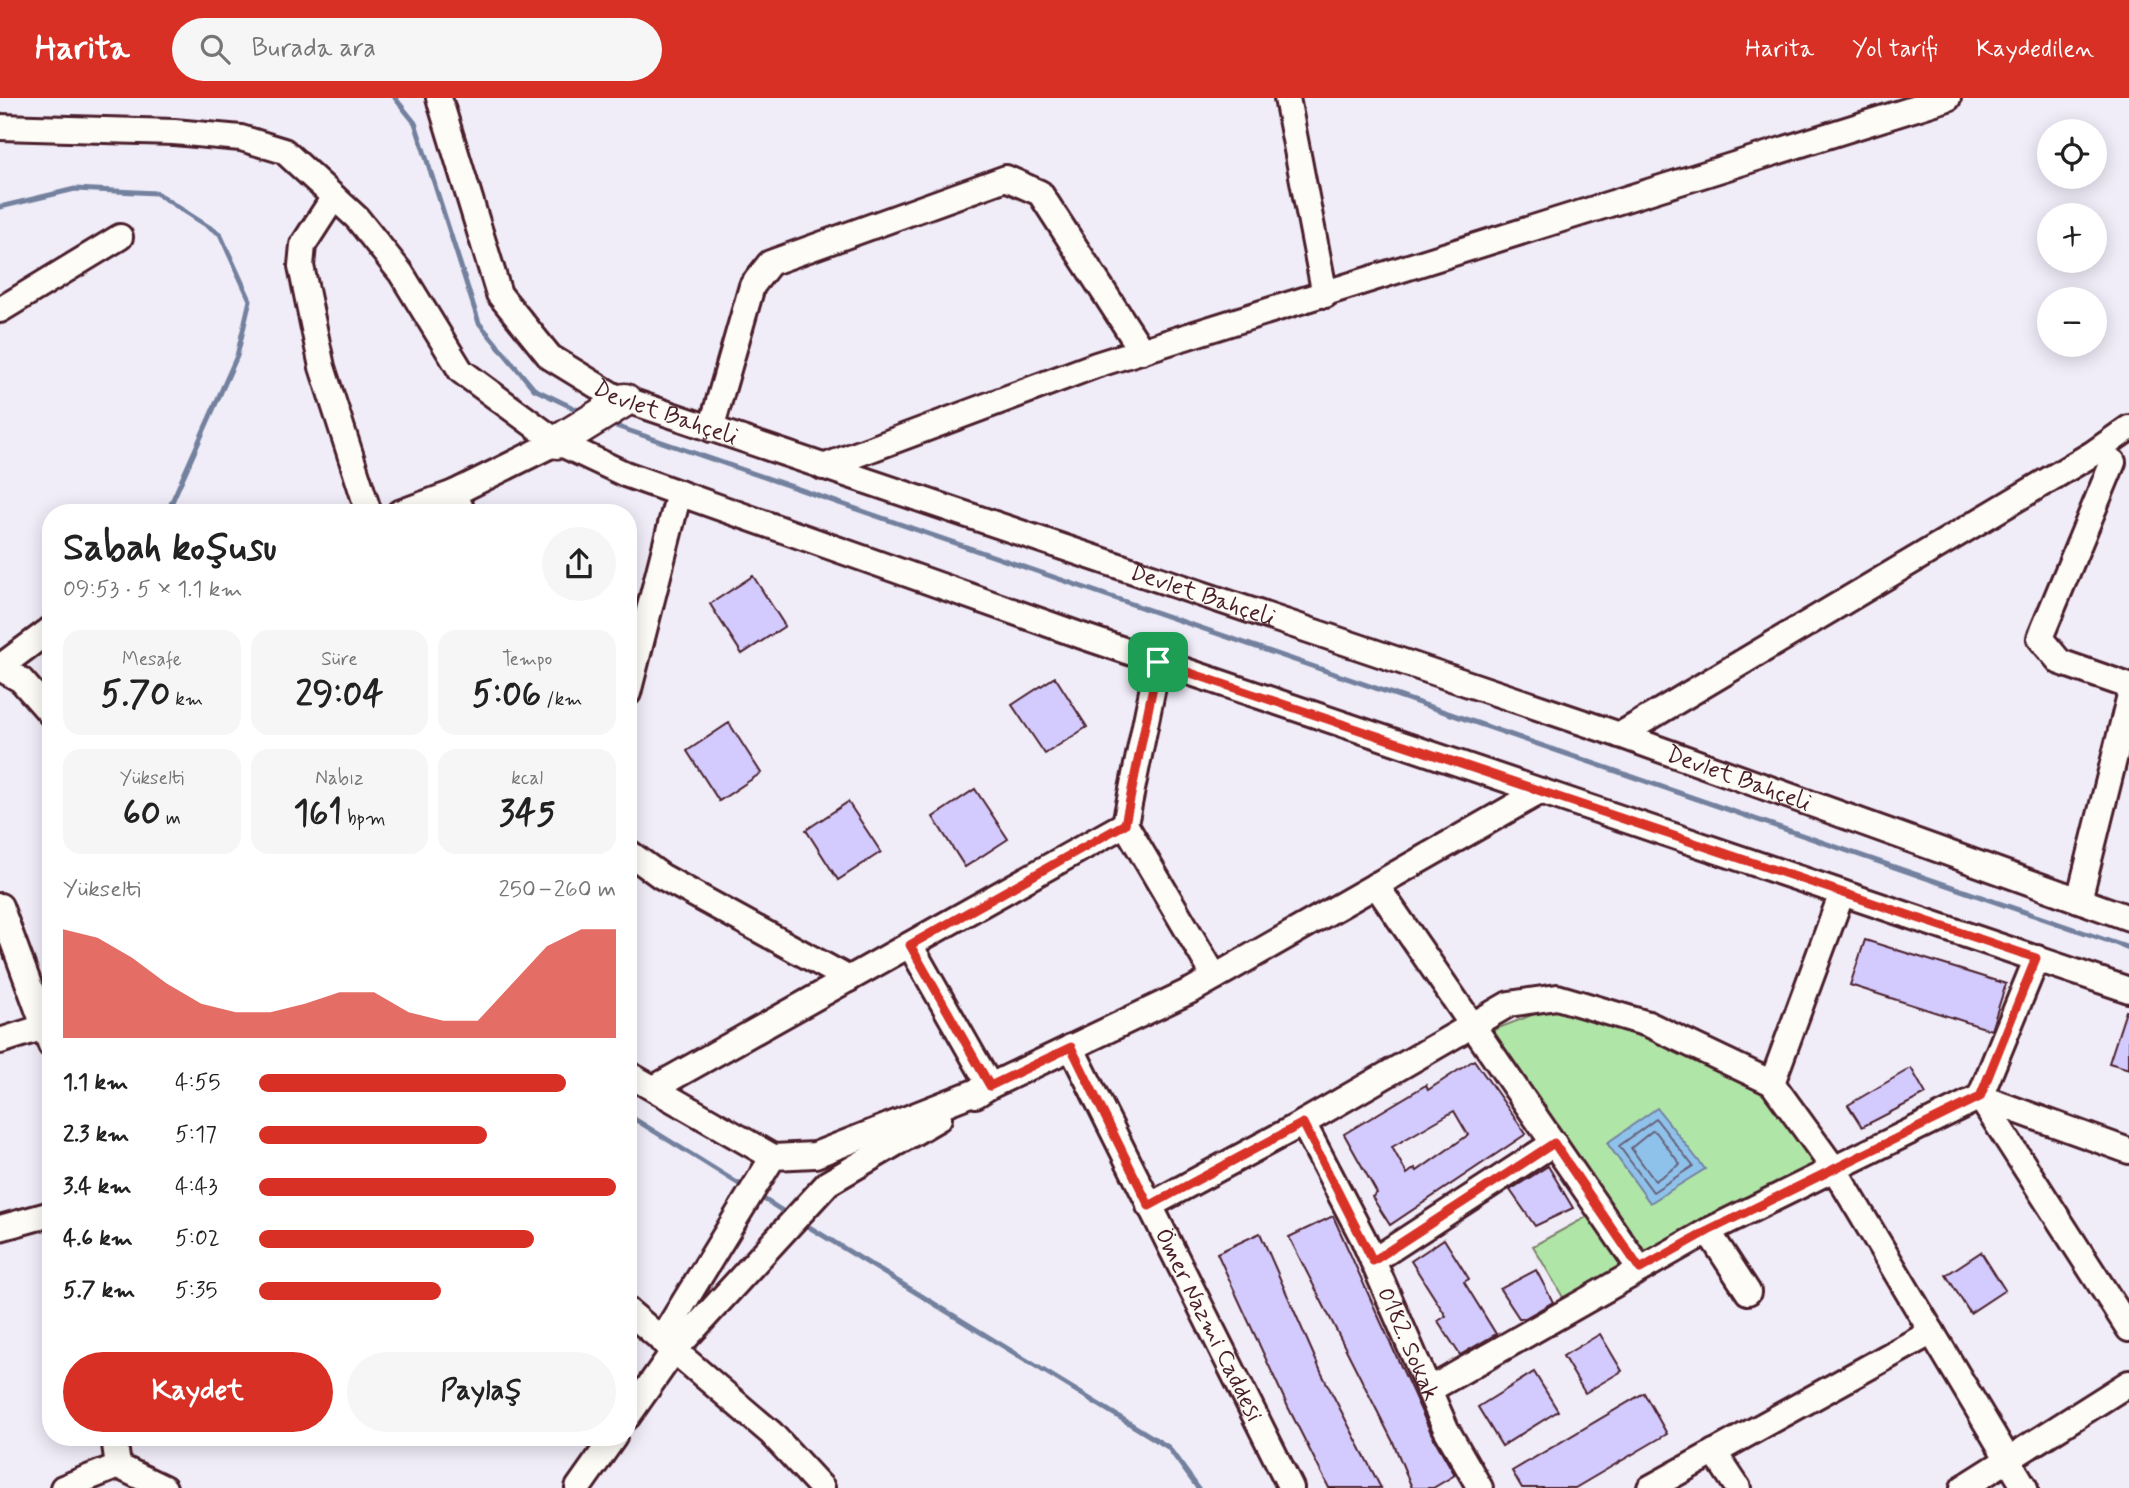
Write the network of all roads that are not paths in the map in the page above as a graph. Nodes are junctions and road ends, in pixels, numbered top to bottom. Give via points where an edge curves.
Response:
1 (439, 98) edge
2 (1287, 98) edge
3 (1948, 98) edge
4 (0, 127) edge
5 (334, 197) junction
6 (120, 237) dead end
7 (1325, 295) junction
8 (0, 310) edge
9 (1142, 351) junction
10 (625, 400) junction
11 (2129, 428) edge
12 (711, 429) junction
13 (557, 442) junction
14 (2111, 461) edge
15 (823, 467) junction
16 (679, 493) junction
17 (459, 503) edge
18 (366, 504) edge
19 (42, 635) edge
20 (637, 658) edge
21 (1158, 662) junction
22 (1, 665) edge
23 (2129, 686) edge
24 (2129, 699) edge
25 (42, 704) edge
26 (1620, 735) junction
27 (1541, 791) junction
28 (1125, 824) junction
29 (637, 859) edge
30 (1376, 885) junction
31 (1842, 893) junction
32 (2079, 900) junction
33 (0, 907) edge
34 (2129, 918) edge
35 (910, 945) junction
36 (2036, 958) junction
37 (1215, 977) junction
38 (849, 979) junction
39 (2129, 990) edge
40 (42, 1020) edge
41 (1472, 1025) junction
42 (42, 1037) edge
43 (0, 1041) edge
44 (1071, 1047) junction
45 (637, 1079) edge
46 (1772, 1083) junction
47 (990, 1086) junction
48 (654, 1088) junction
49 (1980, 1097) junction
50 (1303, 1123) junction
51 (1554, 1143) junction
52 (2129, 1151) edge
53 (773, 1157) junction
54 (1835, 1171) junction
55 (1149, 1206) junction
56 (42, 1216) edge
57 (0, 1228) edge
58 (1708, 1231) junction
59 (1373, 1261) junction
60 (1640, 1269) junction
61 (1748, 1292) dead end
62 (2125, 1310) edge
63 (637, 1319) edge
64 (1932, 1332) junction
65 (667, 1346) junction
66 (2129, 1383) edge
67 (1429, 1390) junction
68 (637, 1400) edge
69 (115, 1446) edge
70 (608, 1446) edge
71 (1714, 1452) junction
72 (2011, 1460) junction
73 (118, 1466) junction
74 (64, 1488) edge
75 (164, 1488) edge
76 (578, 1488) edge
77 (822, 1488) edge
78 (1291, 1488) edge
79 (1480, 1488) edge
80 (1650, 1488) edge
81 (1738, 1488) edge
82 (1963, 1488) edge
83 (2025, 1488) edge

1 - 10 street, Devlet Bahçeli via 499,294 550,357
2 - 7 street
3 - 7 street
4 - 5 street via 242,138 284,150
5 - 13 street via 401,273 461,371
5 - 18 street via 303,246 302,266 322,367
6 - 8 street
7 - 9 street
9 - 12 street via 1040,193 1006,178 770,262 752,286
9 - 15 street
10 - 12 street, Devlet Bahçeli
10 - 13 main road
11 - 14 street
12 - 15 street, Devlet Bahçeli
13 - 16 street
13 - 17 street
14 - 23 street via 2039,638 2060,663
14 - 26 street
15 - 26 street, Devlet Bahçeli
16 - 20 street
16 - 21 street
19 - 22 street
21 - 27 street
21 - 28 street
22 - 25 street
24 - 32 street
26 - 32 street, Devlet Bahçeli
27 - 30 street
27 - 31 street
28 - 35 street
28 - 37 street
29 - 38 street
30 - 37 street
30 - 41 street
31 - 36 street
31 - 46 street
32 - 34 street, Devlet Bahçeli
33 - 40 street
35 - 38 street
35 - 47 street
36 - 39 street
36 - 49 street
37 - 44 street
38 - 48 street
41 - 46 street via 1509,1004 1557,997 1648,1024
41 - 50 street
41 - 51 street
42 - 43 street
44 - 47 street
44 - 55 street, Ömer Nazmi Caddesi
45 - 48 street
46 - 54 street
47 - 53 street via 815,1155
47 - 65 street via 828,1183
48 - 53 street
49 - 52 street
49 - 54 street
49 - 62 street
50 - 55 street
50 - 59 street, 0182. Sokak
51 - 59 street
51 - 60 street
53 - 65 street
54 - 58 street
54 - 64 street
55 - 78 street, Ömer Nazmi Caddesi
56 - 57 street
58 - 60 street
58 - 61 street
59 - 67 street, 0182. Sokak
60 - 67 street
63 - 65 street
64 - 71 street
64 - 72 street
65 - 68 street
65 - 77 street via 771,1433
66 - 72 street
67 - 79 street, 0182. Sokak
69 - 73 street
70 - 76 street
71 - 80 street
71 - 81 street
72 - 82 street
72 - 83 street
73 - 74 street
73 - 75 street

